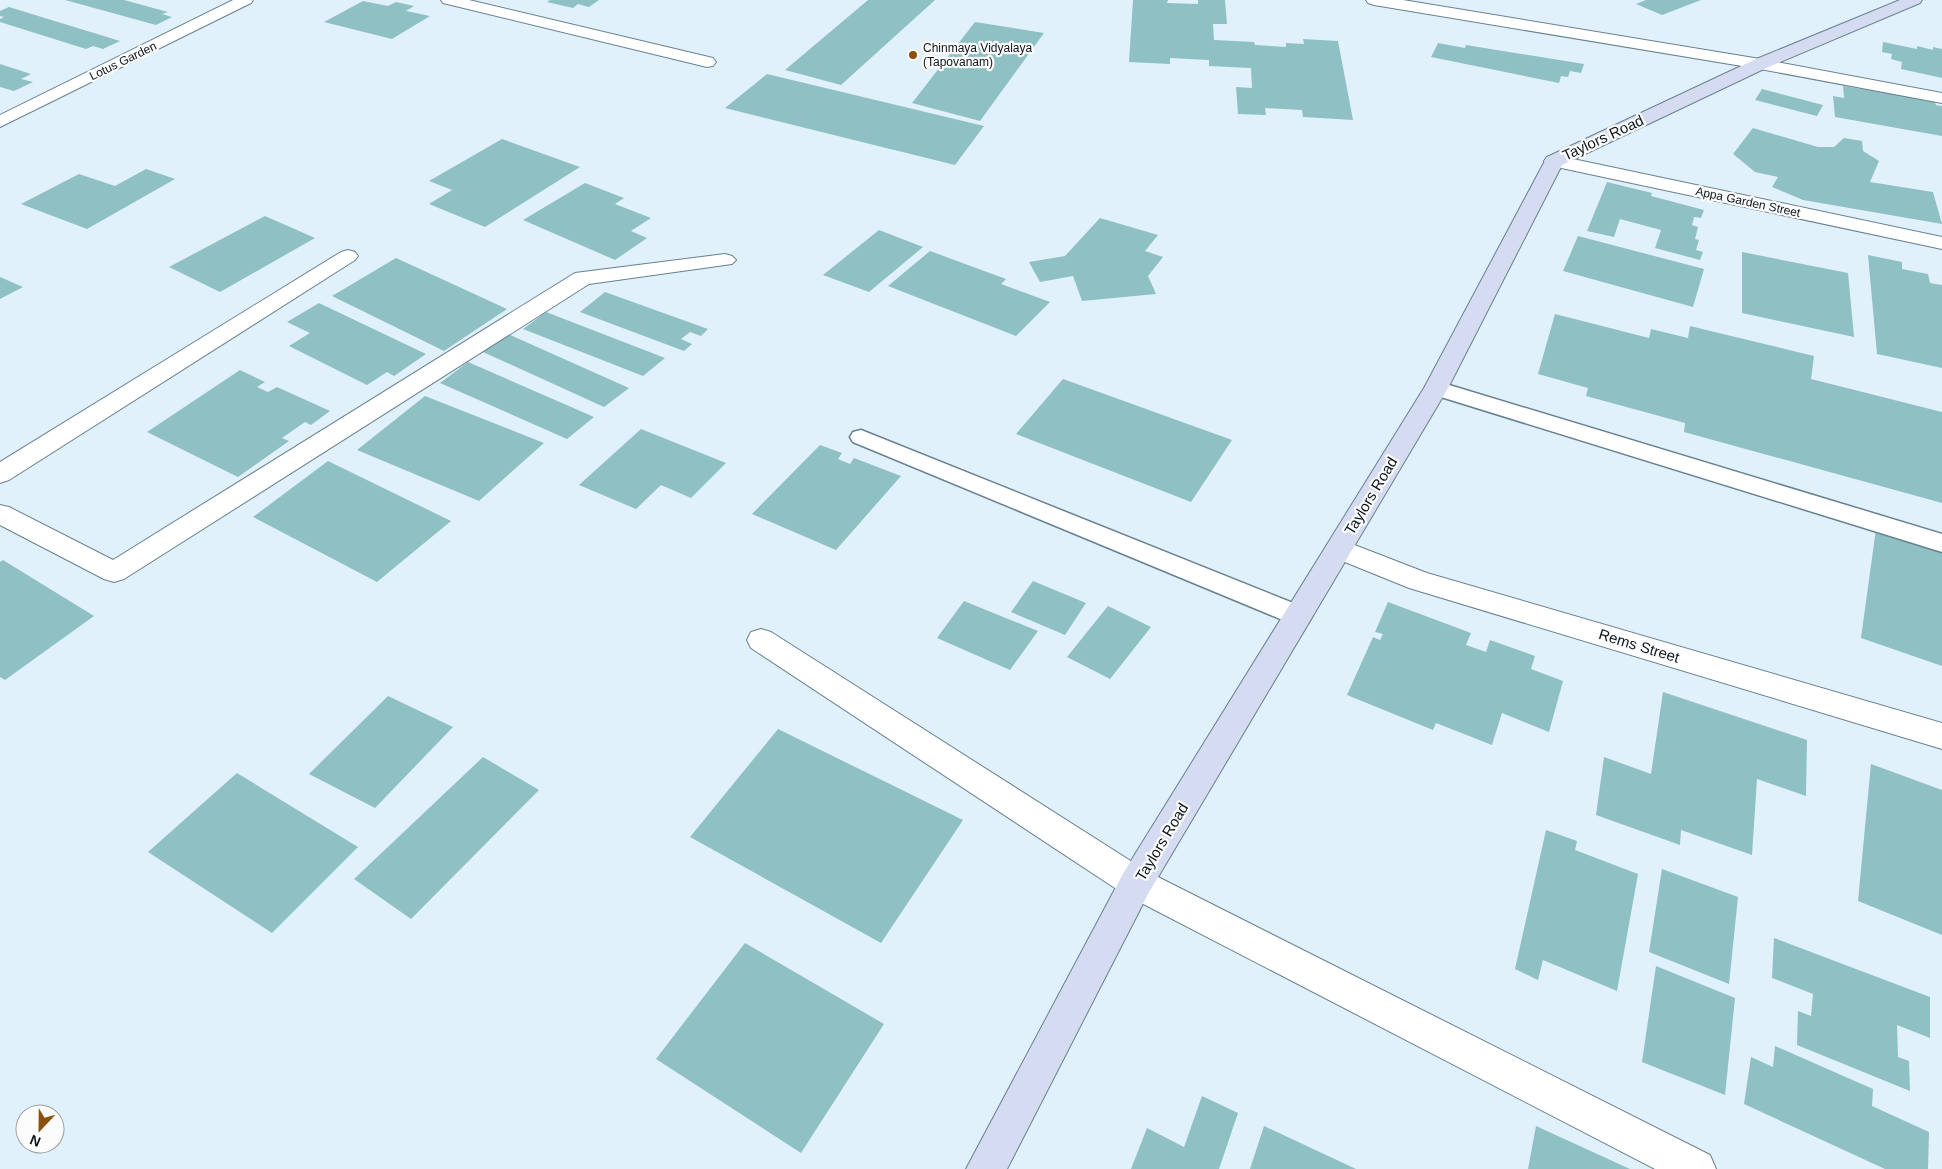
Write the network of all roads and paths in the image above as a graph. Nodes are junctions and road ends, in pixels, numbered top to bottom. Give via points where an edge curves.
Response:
1 (245, 0) edge
2 (449, 0) edge
3 (502, 0) edge
4 (1374, 0) edge
5 (1914, 0) edge
6 (486, 9) junction
7 (707, 62) dead end
8 (1760, 64) junction
9 (1942, 98) edge
10 (0, 122) edge
11 (1554, 161) junction
12 (1942, 242) edge
13 (348, 256) dead end
14 (725, 260) dead end
15 (1436, 388) junction
16 (861, 437) dead end
17 (0, 474) edge
18 (0, 514) edge
19 (1942, 542) edge
20 (1339, 549) junction
21 (1299, 616) junction
22 (761, 640) dead end
23 (1942, 736) edge
24 (1136, 883) junction
25 (986, 1169) edge
26 (1696, 1169) edge

1 - 10 street, Lotus Garden
2 - 6 street
3 - 6 street
4 - 8 street
5 - 8 street, Taylors Road
6 - 7 street
8 - 9 street
8 - 11 street, Taylors Road
11 - 12 street, Appa Garden Street
11 - 15 street, Taylors Road
13 - 17 street
14 - 18 street via 584,278 114,572
15 - 19 lane
15 - 20 street, Taylors Road
16 - 21 lane
20 - 21 street, Taylors Road
20 - 23 street, Rems Street via 1419,581
21 - 24 street, Taylors Road
22 - 24 street
24 - 25 street, Taylors Road
24 - 26 street

